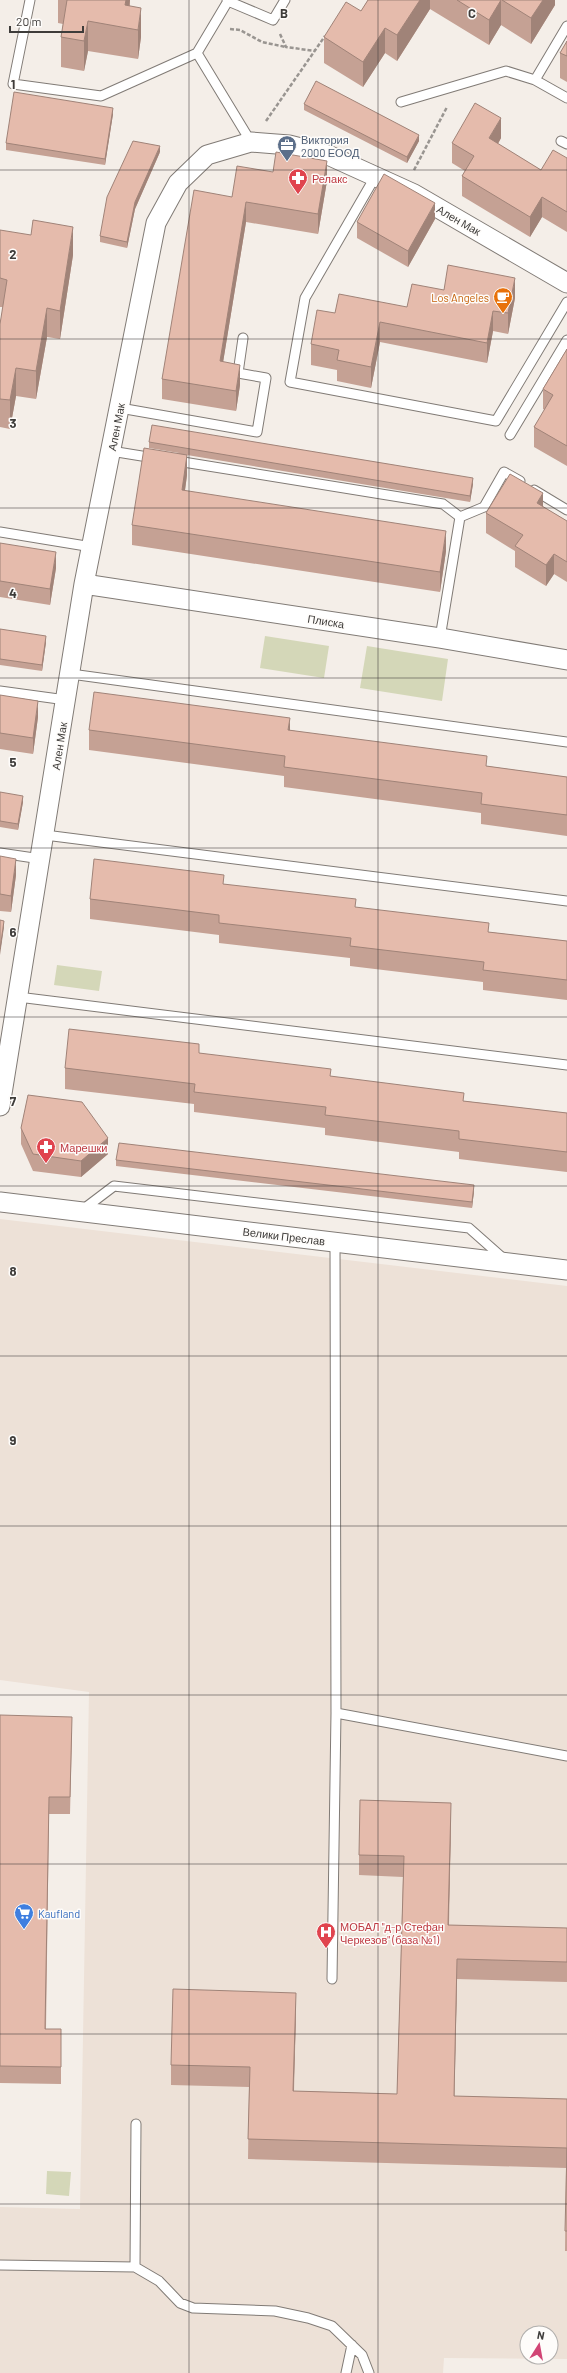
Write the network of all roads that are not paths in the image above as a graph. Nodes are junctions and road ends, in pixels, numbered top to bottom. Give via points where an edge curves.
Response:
1 (30, 0) edge
2 (228, 0) edge
3 (285, 0) edge
4 (567, 26) edge
5 (197, 53) junction
6 (535, 80) junction
7 (567, 98) edge
8 (401, 102) dead end
9 (251, 142) junction
10 (375, 176) junction
11 (567, 283) edge
12 (567, 302) edge
13 (244, 338) dead end
14 (567, 340) edge
15 (120, 408) junction
16 (510, 435) dead end
17 (111, 451) junction
18 (567, 510) edge
19 (460, 517) junction
20 (0, 532) edge
21 (92, 547) junction
22 (84, 584) junction
23 (440, 638) junction
24 (567, 660) edge
25 (71, 674) junction
26 (0, 691) edge
27 (66, 700) junction
28 (567, 742) edge
29 (45, 835) junction
30 (0, 853) edge
31 (41, 859) junction
32 (567, 901) edge
33 (18, 997) junction
34 (7, 1020) edge
35 (567, 1065) edge
36 (0, 1106) edge
37 (0, 1202) edge
38 (80, 1212) junction
39 (335, 1242) junction
40 (507, 1262) junction
41 (567, 1270) edge
42 (336, 1713) junction
43 (567, 1756) edge
44 (332, 1979) dead end
45 (136, 2124) dead end
46 (0, 2264) edge
47 (135, 2266) junction
48 (352, 2345) junction
49 (346, 2373) edge
50 (369, 2373) edge

1 - 5 lane via 12,84 101,96
2 - 3 lane via 273,20
2 - 5 lane
4 - 6 lane
5 - 9 lane
6 - 7 lane
6 - 8 lane via 506,72
9 - 10 street, Ален Мак via 289,145 328,154
9 - 15 street, Ален Мак via 207,155 178,183 156,223
10 - 11 street, Ален Мак
10 - 12 lane via 305,298 290,382 496,420
13 - 15 lane via 238,373 266,378 257,432
14 - 16 lane
15 - 17 street, Ален Мак
17 - 19 lane via 443,504
17 - 21 street, Ален Мак
18 - 19 lane via 504,472 484,507
19 - 23 lane
20 - 21 lane
21 - 22 street, Ален Мак
22 - 23 street, Плиска
22 - 25 street, Ален Мак
23 - 24 street, Плиска
25 - 27 street, Ален Мак
25 - 28 lane
26 - 27 lane
27 - 29 street, Ален Мак
29 - 31 street, Ален Мак
29 - 32 lane
30 - 31 lane
31 - 33 street, Ален Мак
33 - 34 street, Ален Мак
33 - 35 lane
34 - 36 street, Ален Мак
37 - 38 street, Велики Преслав
38 - 39 street, Велики Преслав
38 - 40 lane via 114,1186 470,1228
39 - 40 street, Велики Преслав
39 - 42 lane
40 - 41 street, Велики Преслав
42 - 43 lane
42 - 44 lane
45 - 47 lane
46 - 47 lane
47 - 48 lane via 159,2281 180,2303 193,2308 275,2311 308,2318 332,2326
48 - 49 lane
48 - 50 lane via 362,2355

